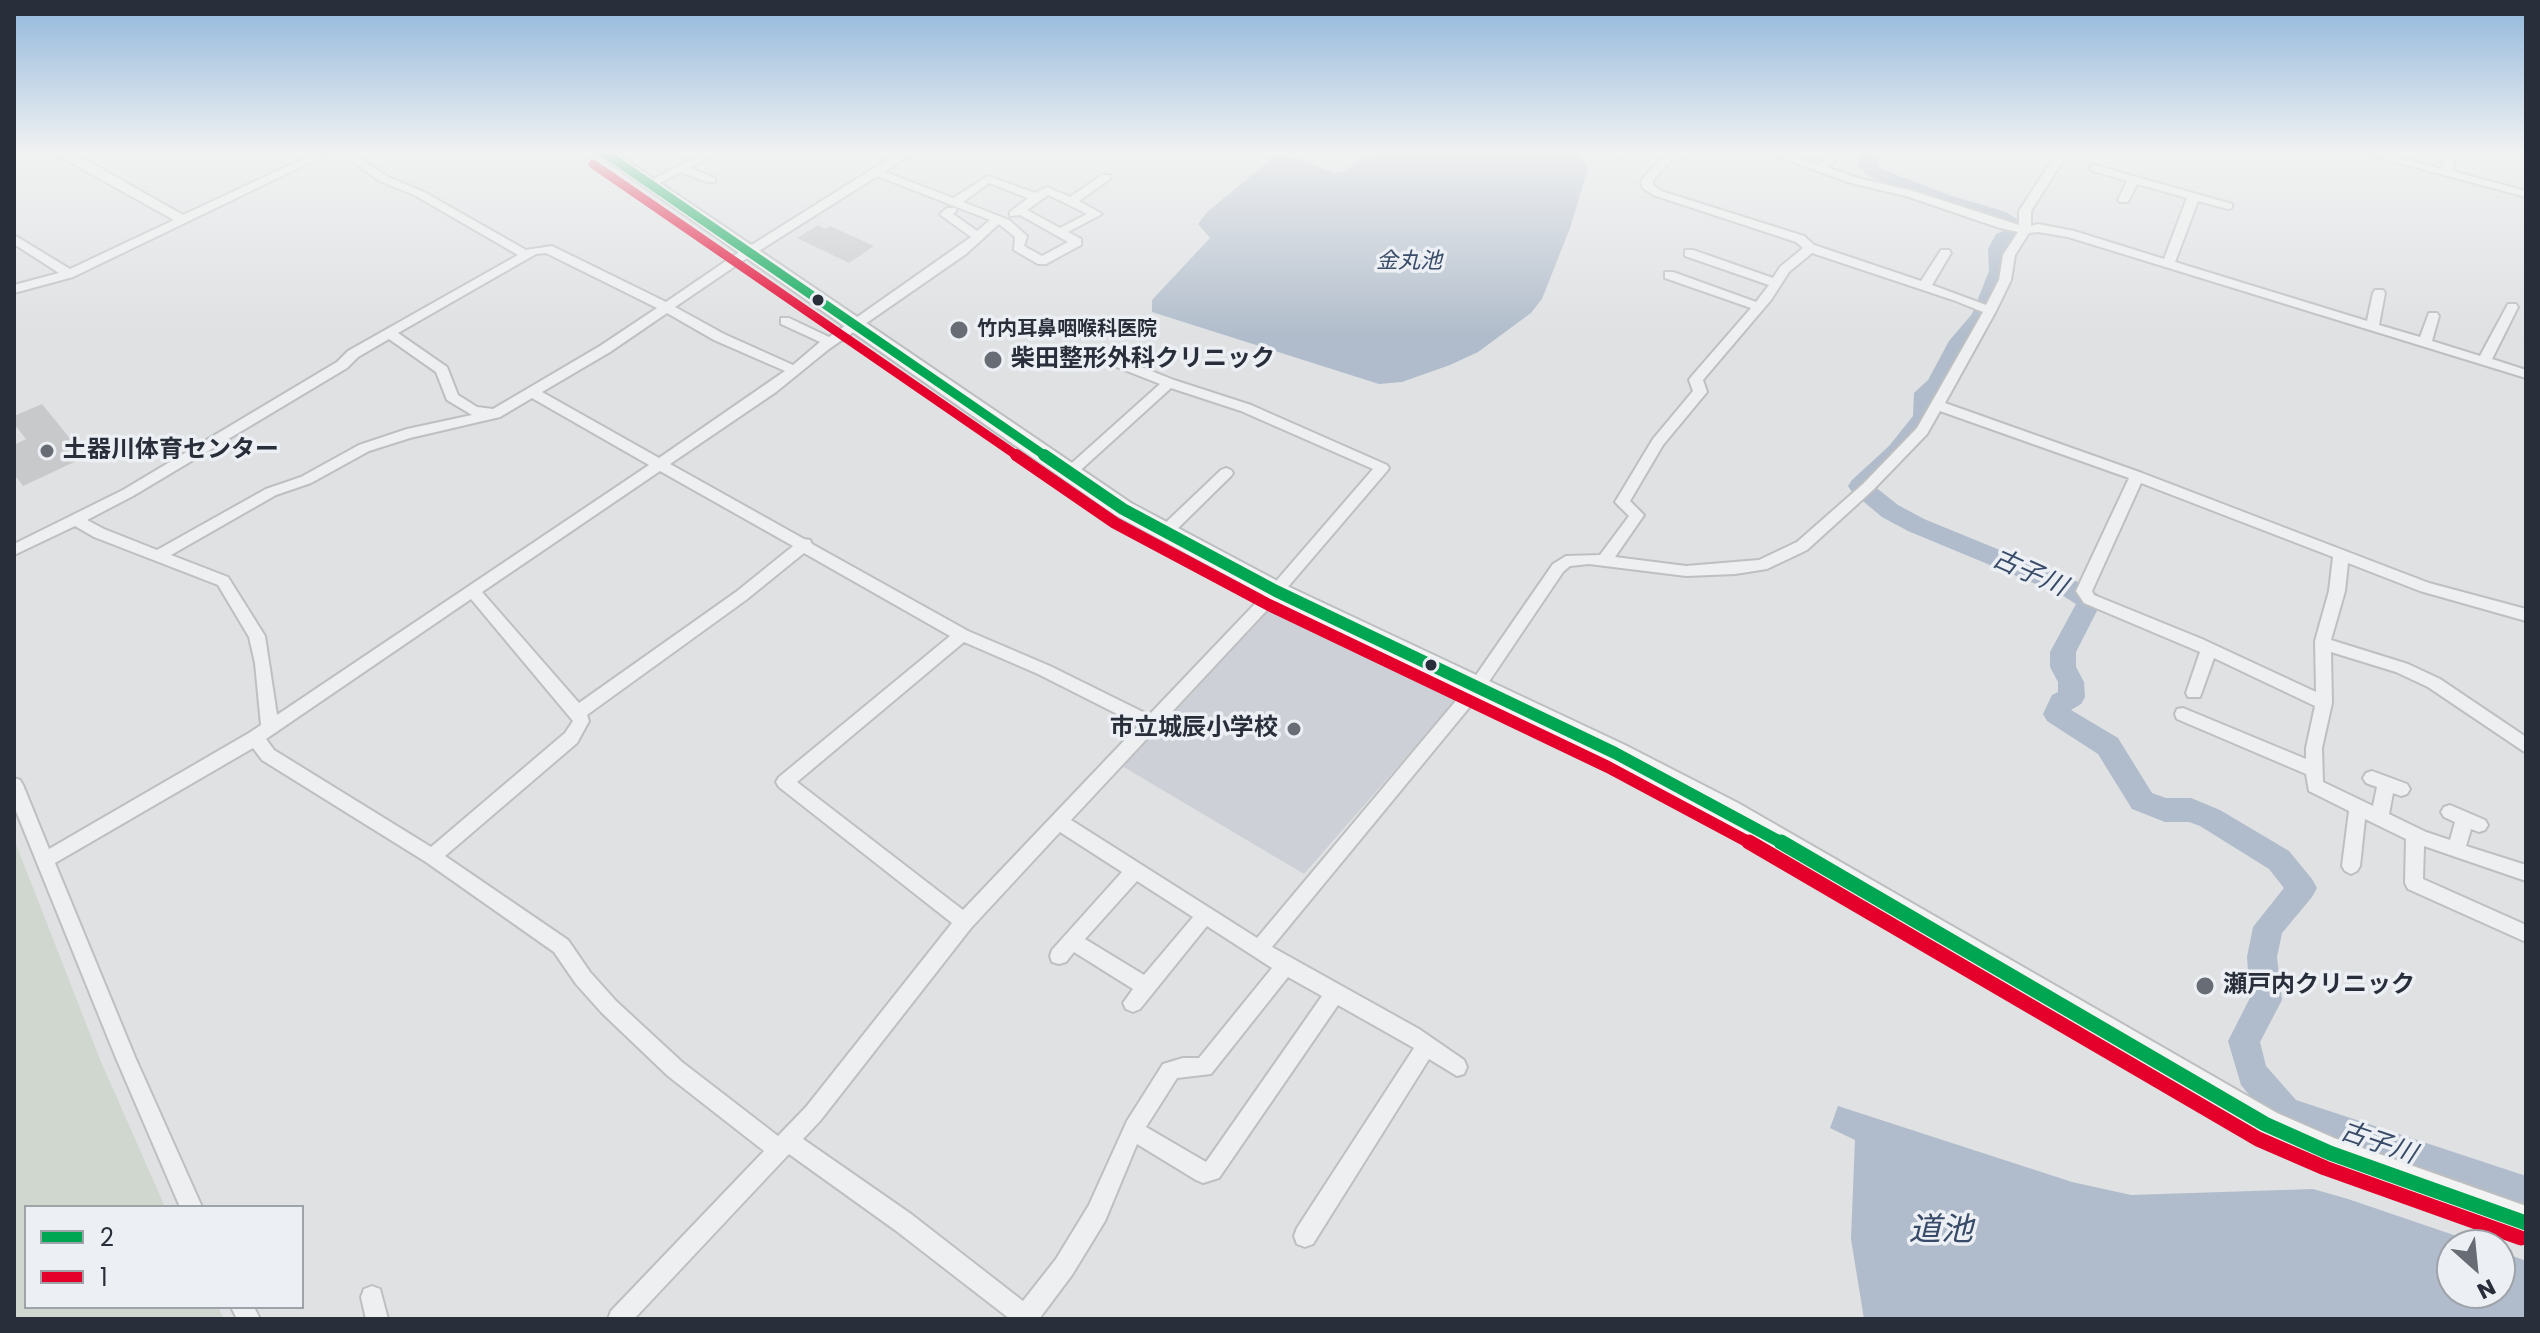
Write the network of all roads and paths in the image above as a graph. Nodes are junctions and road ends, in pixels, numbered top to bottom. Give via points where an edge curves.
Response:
1 (171, 213) edge
2 (194, 213) edge
3 (454, 213) edge
4 (693, 213) edge
5 (810, 213) edge
6 (947, 213) edge
7 (978, 213) edge
8 (1013, 213) edge
9 (1025, 213) edge
10 (1094, 213) edge
11 (1721, 213) edge
12 (1967, 213) edge
13 (2025, 213) edge
14 (2187, 213) edge
15 (181, 219) junction
16 (1000, 220) junction
17 (2023, 230) junction
18 (1060, 232) junction
19 (978, 237) junction
20 (14, 239) edge
21 (1810, 248) junction
22 (749, 251) junction
23 (1689, 253) dead end
24 (1945, 253) dead end
25 (525, 254) junction
26 (2168, 264) junction
27 (69, 274) junction
28 (1669, 275) dead end
29 (1776, 283) junction
30 (1924, 287) junction
31 (14, 289) edge
32 (2379, 293) dead end
33 (664, 306) junction
34 (1759, 307) junction
35 (2512, 307) dead end
36 (1989, 311) junction
37 (2433, 316) dead end
38 (785, 321) dead end
39 (856, 324) junction
40 (2372, 326) junction
41 (389, 333) junction
42 (830, 342) junction
43 (2425, 343) junction
44 (1109, 359) dead end
45 (2484, 361) junction
46 (794, 370) junction
47 (2526, 374) edge
48 (1169, 383) junction
49 (533, 393) junction
50 (1938, 405) junction
51 (495, 414) junction
52 (660, 464) junction
53 (1069, 473) junction
54 (1226, 473) dead end
55 (2137, 476) junction
56 (74, 519) junction
57 (1165, 532) junction
58 (805, 544) junction
59 (14, 550) edge
60 (160, 555) junction
61 (2341, 555) junction
62 (1604, 561) junction
63 (473, 591) junction
64 (1276, 591) junction
65 (2526, 615) edge
66 (962, 635) junction
67 (2323, 643) junction
68 (2209, 649) junction
69 (1476, 688) junction
70 (2194, 693) dead end
71 (2324, 703) junction
72 (578, 713) junction
73 (2183, 714) dead end
74 (1149, 723) junction
75 (263, 732) junction
76 (2526, 746) edge
77 (2314, 770) junction
78 (2387, 783) dead end
79 (14, 785) edge
80 (2358, 807) junction
81 (2380, 817) junction
82 (2464, 819) dead end
83 (1058, 821) junction
84 (2415, 835) junction
85 (2456, 851) junction
86 (432, 857) junction
87 (45, 860) junction
88 (2351, 866) dead end
89 (1135, 870) junction
90 (2526, 873) edge
91 (1205, 915) junction
92 (964, 922) junction
93 (2526, 934) edge
94 (1259, 949) junction
95 (1285, 966) junction
96 (1335, 993) junction
97 (1426, 1046) junction
98 (1457, 1067) dead end
99 (1133, 1130) junction
100 (784, 1145) junction
101 (190, 1205) edge
102 (2526, 1223) edge
103 (1305, 1236) dead end
104 (1026, 1318) edge
105 (619, 1319) edge

1 - 15 street
2 - 15 street
3 - 25 street
4 - 22 main road
5 - 22 street
6 - 19 street
7 - 16 street
8 - 16 street
9 - 18 street
10 - 18 street
11 - 21 street via 1800,239
12 - 17 street
13 - 17 street
14 - 26 street
15 - 27 street
16 - 18 street via 1021,236 1018,247 1042,261 1077,242
16 - 19 street
17 - 26 street via 2070,234
17 - 36 street
19 - 39 street
20 - 27 street
21 - 29 street
21 - 30 street
22 - 33 street
22 - 39 main road
23 - 29 street
24 - 30 street
25 - 33 street via 548,249
25 - 41 street
26 - 40 street
27 - 31 street
28 - 34 street
29 - 34 street
30 - 36 street
32 - 40 street
33 - 46 street
33 - 49 street
34 - 62 street via 1696,380 1700,392 1658,442 1622,502 1637,515
35 - 45 street
36 - 50 street
37 - 43 street
38 - 42 street
39 - 42 street
39 - 53 main road
40 - 43 street
41 - 51 street via 442,370 459,403
41 - 56 street via 128,493
42 - 46 street
43 - 45 street
44 - 48 street
45 - 47 street
46 - 52 street
48 - 53 street
48 - 64 street via 1246,408 1382,468
49 - 51 street
49 - 52 street
50 - 55 street
50 - 62 street via 1905,451 1802,546 1783,557 1735,569 1686,571
51 - 60 street via 364,448 306,480 271,492
52 - 58 street
52 - 63 street
53 - 57 main road
54 - 57 street
55 - 61 street
55 - 68 street via 2084,591 2098,605
56 - 59 street
56 - 60 street
57 - 64 main road
58 - 66 street
58 - 72 street
60 - 75 street via 223,581 257,636 263,663
61 - 65 street via 2425,587
61 - 67 street
62 - 69 street via 1575,559 1558,568
63 - 72 street
63 - 75 street
64 - 69 main road
64 - 74 street
66 - 74 street
66 - 92 street via 785,782
67 - 71 street
67 - 76 street via 2434,683
68 - 70 street
68 - 71 street
69 - 94 street
69 - 102 main road via 1728,811 2265,1124 2330,1153
71 - 77 street
72 - 86 street via 581,721 571,738
73 - 77 street
74 - 83 street
75 - 86 street via 268,755
75 - 87 street
77 - 80 street via 2315,786
78 - 81 street
79 - 87 street
80 - 81 street
80 - 88 street
81 - 84 street
82 - 85 street
83 - 89 street
83 - 92 street
84 - 85 street
84 - 93 street via 2414,883
85 - 90 street
86 - 100 street via 561,946 609,1007 675,1069
87 - 101 street
89 - 91 street
89 - 91 street via 1066,949 1139,995
91 - 94 street
92 - 100 street
94 - 95 street
95 - 96 street
95 - 99 street via 1204,1067 1170,1071
96 - 97 street
96 - 99 street via 1212,1171 1203,1173
97 - 98 street
97 - 103 street
99 - 104 street via 1097,1213
100 - 104 street via 903,1222
100 - 105 street

